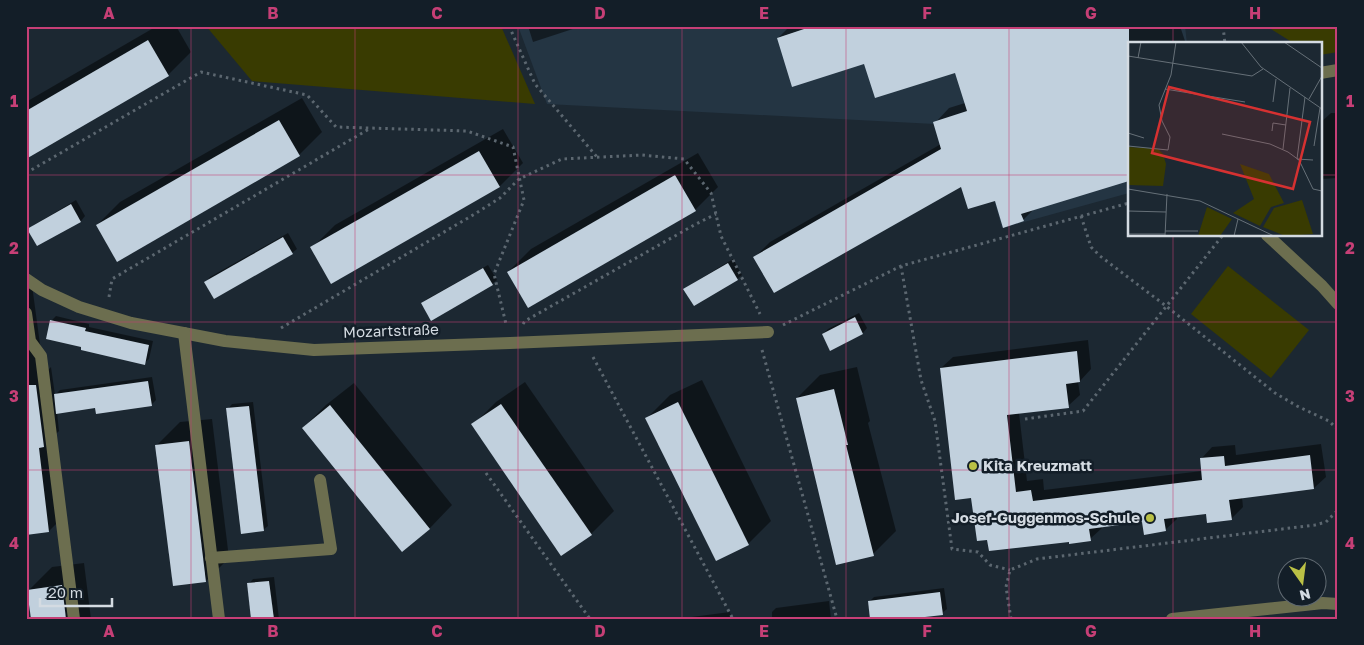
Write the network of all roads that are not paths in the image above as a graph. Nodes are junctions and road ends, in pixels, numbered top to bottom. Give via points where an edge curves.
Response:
1 (1338, 70) edge
2 (1322, 74) edge
3 (1268, 236) edge
4 (27, 284) edge
5 (1338, 304) edge
6 (26, 313) edge
7 (763, 332) road end
8 (184, 333) junction
9 (320, 480) dead end
10 (211, 558) junction
11 (1338, 604) edge
12 (74, 619) edge
13 (219, 619) edge
14 (1172, 619) edge

1 - 2 street
3 - 5 street
4 - 8 street, Mozartstraße via 79,307 131,323
6 - 12 street via 30,341 41,356
7 - 8 street, Mozartstraße via 314,350 225,341
8 - 10 street
9 - 10 street via 331,549
10 - 13 street
11 - 14 street

